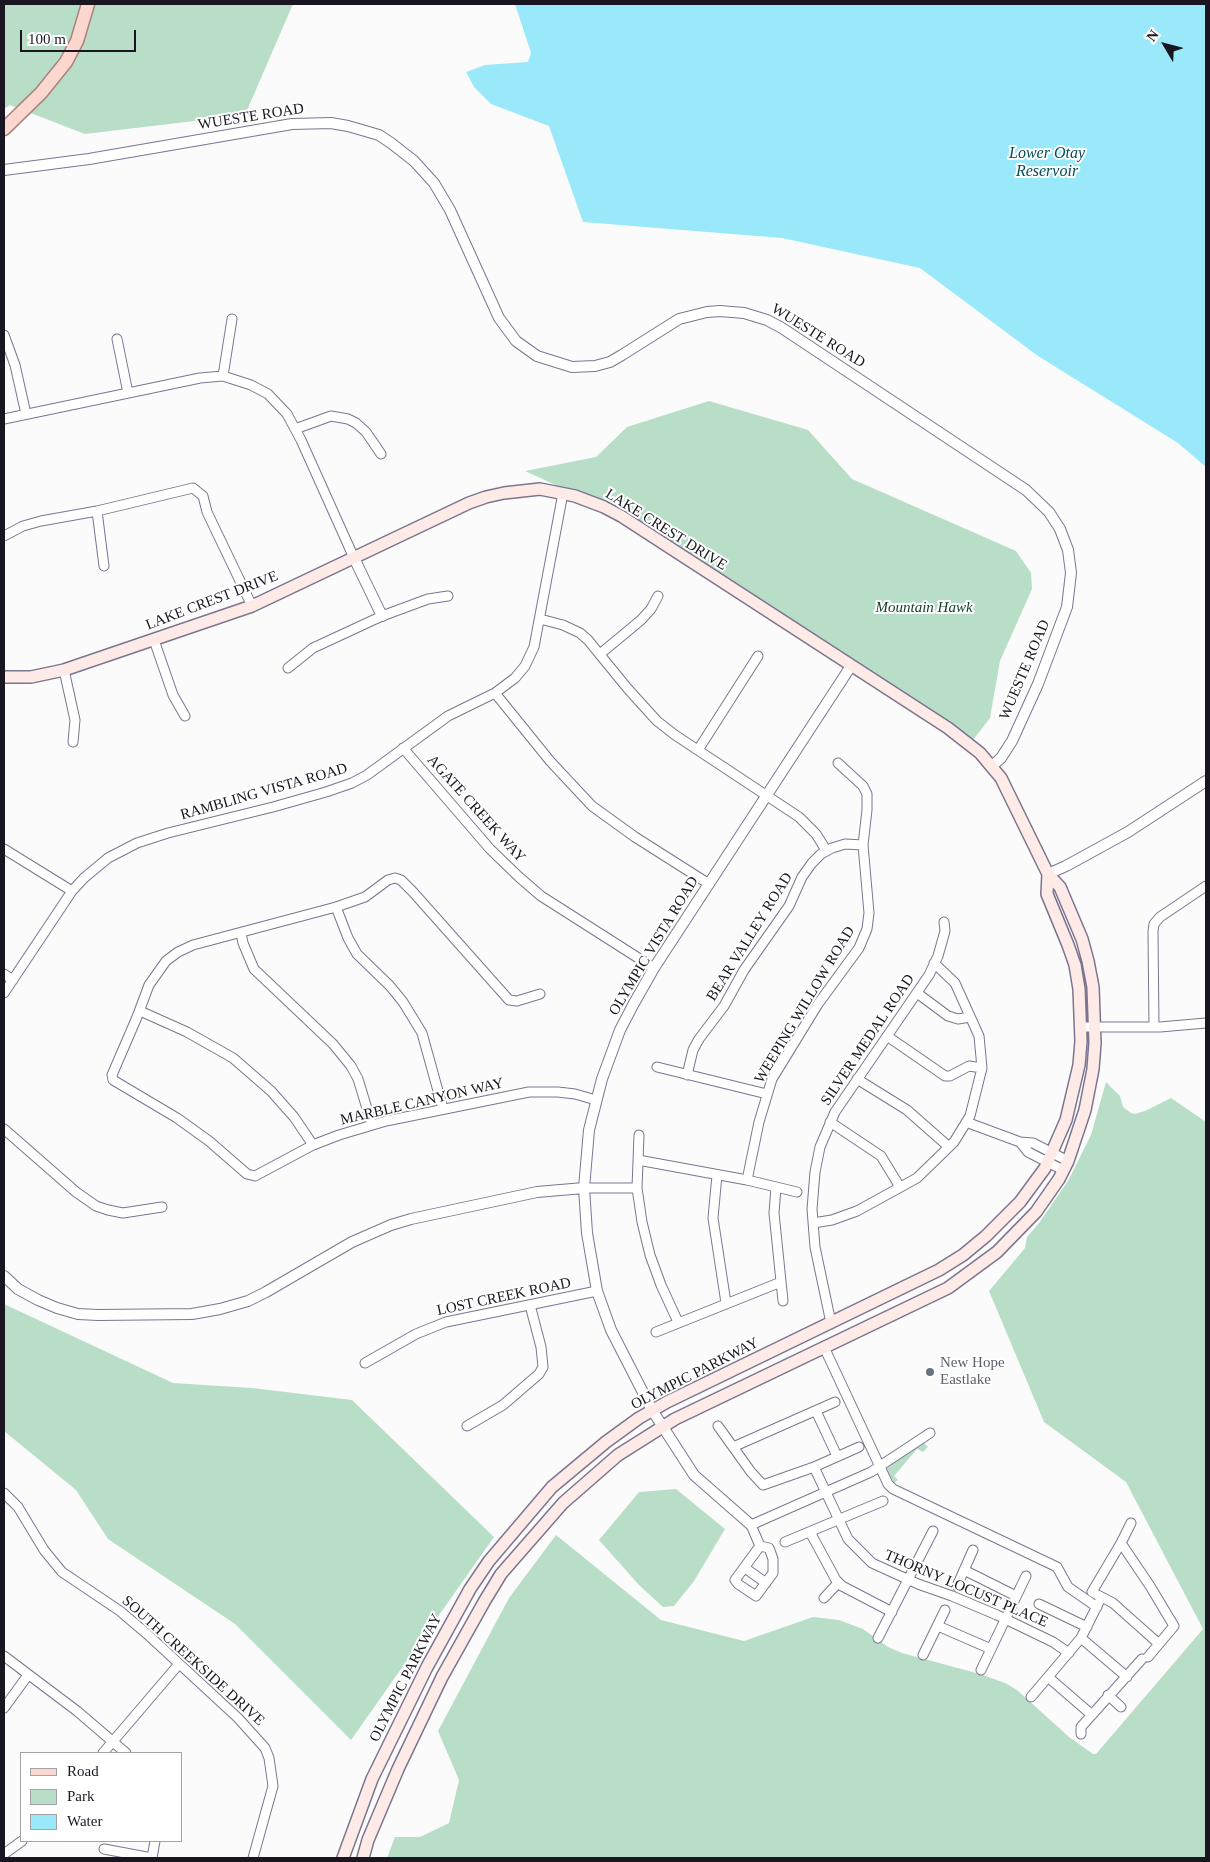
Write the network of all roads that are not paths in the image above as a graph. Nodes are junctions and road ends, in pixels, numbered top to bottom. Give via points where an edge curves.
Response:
1 (88, 4) edge
2 (4, 129) edge
3 (4, 170) edge
4 (232, 319) dead end
5 (4, 335) edge
6 (117, 339) dead end
7 (223, 376) junction
8 (128, 393) junction
9 (26, 414) junction
10 (4, 419) edge
11 (295, 428) junction
12 (380, 454) dead end
13 (563, 493) junction
14 (97, 511) junction
15 (4, 536) edge
16 (354, 558) junction
17 (104, 566) dead end
18 (448, 596) dead end
19 (658, 596) dead end
20 (252, 606) junction
21 (382, 616) junction
22 (540, 619) junction
23 (154, 640) junction
24 (600, 654) junction
25 (758, 656) dead end
26 (851, 666) junction
27 (288, 668) dead end
28 (64, 670) junction
29 (4, 677) edge
30 (495, 693) junction
31 (185, 716) dead end
32 (73, 742) dead end
33 (403, 748) junction
34 (698, 750) junction
35 (838, 763) dead end
36 (992, 766) junction
37 (1206, 781) edge
38 (767, 794) junction
39 (863, 845) junction
40 (4, 849) edge
41 (826, 850) junction
42 (1048, 874) junction
43 (709, 884) junction
44 (1206, 886) edge
45 (72, 891) junction
46 (336, 907) junction
47 (944, 922) dead end
48 (241, 933) junction
49 (934, 963) junction
50 (654, 968) junction
51 (4, 974) edge
52 (13, 980) junction
53 (4, 993) edge
54 (917, 993) junction
55 (540, 994) dead end
56 (140, 1011) junction
57 (970, 1016) junction
58 (1206, 1023) edge
59 (1081, 1027) junction
60 (1154, 1027) junction
61 (1095, 1028) junction
62 (887, 1036) junction
63 (657, 1067) dead end
64 (982, 1068) junction
65 (687, 1075) junction
66 (857, 1079) junction
67 (767, 1094) junction
68 (596, 1100) junction
69 (443, 1109) junction
70 (830, 1122) junction
71 (966, 1122) junction
72 (372, 1125) junction
73 (4, 1129) edge
74 (640, 1135) dead end
75 (313, 1145) junction
76 (950, 1147) junction
77 (1050, 1158) junction
78 (638, 1160) junction
79 (1066, 1166) junction
80 (717, 1175) junction
81 (747, 1180) junction
82 (776, 1187) junction
83 (900, 1187) junction
84 (584, 1188) junction
85 (637, 1188) junction
86 (797, 1192) dead end
87 (162, 1207) dead end
88 (813, 1223) junction
89 (4, 1276) edge
90 (780, 1282) junction
91 (598, 1290) junction
92 (783, 1301) dead end
93 (726, 1303) junction
94 (530, 1305) junction
95 (678, 1322) junction
96 (831, 1323) junction
97 (656, 1332) dead end
98 (824, 1348) junction
99 (365, 1363) dead end
100 (835, 1402) dead end
101 (652, 1410) junction
102 (816, 1411) junction
103 (467, 1426) dead end
104 (718, 1426) dead end
105 (662, 1427) junction
106 (930, 1433) dead end
107 (733, 1447) junction
108 (859, 1447) dead end
109 (837, 1456) junction
110 (880, 1466) junction
111 (814, 1467) junction
112 (826, 1492) junction
113 (4, 1493) edge
114 (883, 1501) dead end
115 (838, 1520) junction
116 (1131, 1523) dead end
117 (751, 1524) junction
118 (933, 1531) dead end
119 (810, 1532) junction
120 (785, 1542) dead end
121 (1121, 1543) junction
122 (760, 1546) junction
123 (973, 1550) dead end
124 (745, 1568) junction
125 (964, 1570) junction
126 (1026, 1576) dead end
127 (908, 1580) junction
128 (766, 1583) junction
129 (838, 1583) junction
130 (957, 1586) dead end
131 (1016, 1596) junction
132 (824, 1598) dead end
133 (1102, 1598) junction
134 (1039, 1604) dead end
135 (1097, 1607) junction
136 (945, 1610) dead end
137 (892, 1612) junction
138 (1003, 1622) junction
139 (938, 1626) junction
140 (1086, 1627) junction
141 (878, 1638) dead end
142 (1082, 1638) junction
143 (1159, 1644) junction
144 (991, 1649) junction
145 (1069, 1653) junction
146 (4, 1656) edge
147 (923, 1656) dead end
148 (179, 1664) junction
149 (981, 1670) dead end
150 (28, 1675) junction
151 (1048, 1677) junction
152 (1126, 1677) junction
153 (1108, 1695) junction
154 (1031, 1697) dead end
155 (1121, 1707) dead end
156 (4, 1708) edge
157 (1092, 1715) junction
158 (1081, 1734) dead end
159 (113, 1741) junction
160 (104, 1752) edge
161 (125, 1752) edge
162 (21, 1842) edge
163 (155, 1842) edge
164 (104, 1849) dead end
165 (4, 1854) edge
166 (152, 1858) edge
167 (253, 1858) edge
168 (343, 1858) edge
169 (363, 1858) edge

1 - 2 main road via 79,36 66,62 41,93
3 - 36 street, WUESTE ROAD via 89,159 292,124 348,126 391,142 434,183 450,210 499,318 516,341 549,362 572,367 610,362 679,319 720,310 744,313 782,328 1026,490 1060,529 1068,550 1071,573 1067,607 1038,684 1012,740
4 - 7 street
5 - 9 street via 15,365
6 - 8 street
7 - 8 street
7 - 11 street via 268,394
8 - 9 street
9 - 10 street
11 - 12 street via 331,416 348,419 366,432
11 - 16 street
13 - 16 main road, LAKE CREST DRIVE via 540,489 486,497
13 - 22 street, RAMBLING VISTA ROAD
13 - 26 main road, LAKE CREST DRIVE via 592,502 620,516
14 - 15 street via 41,521
14 - 17 street
14 - 20 street via 193,488 202,496
16 - 20 main road, LAKE CREST DRIVE
16 - 21 street
18 - 21 street via 428,599
19 - 24 street via 641,620
20 - 23 main road, LAKE CREST DRIVE
21 - 27 street via 313,648
22 - 24 street via 580,633
22 - 30 street, RAMBLING VISTA ROAD via 534,648 525,666
23 - 28 main road, LAKE CREST DRIVE
23 - 31 street via 173,695
24 - 34 street via 657,720
25 - 34 street
26 - 36 main road, LAKE CREST DRIVE via 948,728
26 - 38 street, OLYMPIC VISTA ROAD
28 - 29 main road, LAKE CREST DRIVE via 30,677
28 - 32 street via 75,720
30 - 33 street, RAMBLING VISTA ROAD via 448,716
30 - 43 street via 550,762 592,806
33 - 45 street, RAMBLING VISTA ROAD via 367,776 338,788 137,843 108,858
33 - 50 street, AGATE CREEK WAY via 490,849 524,882
34 - 38 street
35 - 39 street, WEEPING WILLOW ROAD via 863,786 867,794
36 - 42 main road, LAKE CREST DRIVE
37 - 42 street via 1128,832
38 - 41 street via 808,825
38 - 43 street, OLYMPIC VISTA ROAD
39 - 41 street via 845,844
39 - 67 street, WEEPING WILLOW ROAD via 869,913 863,938 818,1004 772,1079
40 - 45 street
41 - 65 street, BEAR VALLEY ROAD via 812,863 789,906 699,1039
42 - 59 main road, LAKE CREST DRIVE via 1047,894 1074,965
42 - 61 main road, LAKE CREST DRIVE via 1060,887 1082,939 1093,987
43 - 50 street, OLYMPIC VISTA ROAD
44 - 60 street via 1154,924
45 - 52 street, RAMBLING VISTA ROAD
46 - 48 street
46 - 55 street via 365,897 388,880 400,880 509,1000 517,1001
46 - 69 street via 357,954 390,986 422,1033
47 - 49 street, SILVER MEDAL ROAD via 945,931
48 - 56 street via 193,945 166,961 149,985
48 - 72 street via 254,969 333,1044 351,1066
49 - 54 street, SILVER MEDAL ROAD
49 - 57 street via 955,983
50 - 68 street, OLYMPIC VISTA ROAD via 620,1030
51 - 52 street
52 - 53 street
54 - 57 street via 948,1016 958,1019
54 - 62 street, SILVER MEDAL ROAD
56 - 75 street via 233,1058 297,1120
56 - 75 street, MARBLE CANYON WAY via 112,1075 113,1080 188,1126 247,1174 259,1175
57 - 64 street via 979,1036
58 - 60 street
59 - 61 street
59 - 77 main road, LAKE CREST DRIVE via 1071,1105
60 - 61 street
61 - 79 main road, LAKE CREST DRIVE via 1093,1069 1085,1110
62 - 64 street via 945,1076 965,1066
62 - 66 street, SILVER MEDAL ROAD
63 - 65 street
64 - 71 street
65 - 67 street
66 - 70 street, SILVER MEDAL ROAD
66 - 76 street via 907,1110
67 - 81 street, WEEPING WILLOW ROAD
68 - 69 street, MARBLE CANYON WAY via 558,1092 529,1092
68 - 84 street, OLYMPIC VISTA ROAD via 589,1130
69 - 72 street, MARBLE CANYON WAY
70 - 83 street via 881,1156
70 - 88 street, SILVER MEDAL ROAD via 815,1172
71 - 76 street
71 - 77 street via 1020,1142 1033,1143
72 - 75 street, MARBLE CANYON WAY
73 - 87 street via 96,1206 123,1213
74 - 78 street
76 - 83 street via 917,1178
77 - 79 street
77 - 96 main road, OLYMPIC PARKWAY via 1020,1202 963,1255 940,1270
78 - 80 street
78 - 85 street
79 - 98 main road, OLYMPIC PARKWAY via 1036,1212 979,1266 948,1288
80 - 81 street
80 - 93 street via 713,1218
81 - 82 street
82 - 86 street
82 - 90 street via 774,1213
83 - 88 street via 857,1210 832,1220
84 - 85 street
84 - 89 street via 537,1192 391,1224 352,1242 266,1292 220,1310 192,1314 78,1314 38,1300
84 - 91 street, OLYMPIC VISTA ROAD via 587,1233
85 - 95 street via 650,1256
88 - 96 street, SILVER MEDAL ROAD
90 - 92 street
90 - 93 street
91 - 94 street, LOST CREEK ROAD
91 - 101 street, OLYMPIC VISTA ROAD via 618,1346
93 - 95 street
94 - 99 street, LOST CREEK ROAD via 430,1327
94 - 103 street via 543,1367 503,1405
95 - 97 street
96 - 101 main road, OLYMPIC PARKWAY
98 - 105 main road, OLYMPIC PARKWAY
98 - 110 street
100 - 102 street
101 - 105 street, OLYMPIC VISTA ROAD
101 - 168 main road, OLYMPIC PARKWAY via 606,1442 552,1487 470,1588 372,1779
102 - 107 street
102 - 109 street
104 - 107 street
105 - 117 street, OLYMPIC VISTA ROAD via 694,1475
105 - 169 main road, OLYMPIC PARKWAY via 618,1455 563,1502 502,1574 442,1677 398,1768
106 - 110 street
107 - 111 street via 762,1485
108 - 109 street
109 - 111 street
110 - 112 street
110 - 135 street via 893,1489 1057,1567 1068,1587
111 - 112 street, THORNY LOCUST PLACE
112 - 115 street, THORNY LOCUST PLACE
112 - 117 street
113 - 148 street, SOUTH CREEKSIDE DRIVE via 18,1507 44,1550 62,1572 120,1611
114 - 115 street
115 - 119 street
115 - 127 street, THORNY LOCUST PLACE via 848,1539 872,1564
116 - 121 street
117 - 122 street
118 - 127 street
119 - 120 street
119 - 129 street
121 - 133 street via 1092,1592
121 - 143 street via 1174,1626
122 - 124 street
122 - 128 street via 769,1548 773,1559 773,1573
123 - 125 street
124 - 128 street
124 - 128 street via 735,1580 752,1595 756,1596
125 - 130 street
125 - 131 street
126 - 131 street
127 - 137 street
127 - 138 street, THORNY LOCUST PLACE via 952,1596
129 - 132 street
129 - 137 street
131 - 138 street
133 - 135 street
133 - 143 street via 1113,1603
134 - 140 street
135 - 140 street
136 - 139 street
137 - 141 street
138 - 144 street
138 - 145 street, THORNY LOCUST PLACE via 1053,1642
139 - 144 street
139 - 147 street
140 - 142 street
142 - 145 street
142 - 152 street
143 - 152 street
144 - 149 street
145 - 151 street
146 - 150 street
148 - 159 street
148 - 167 street, SOUTH CREEKSIDE DRIVE via 256,1737 269,1758 272,1786
150 - 156 street
150 - 159 street
151 - 154 street
151 - 157 street
152 - 153 street
153 - 155 street
153 - 157 street
157 - 158 street via 1081,1727
159 - 160 street
159 - 161 street
162 - 165 street
163 - 166 street
164 - 166 street

